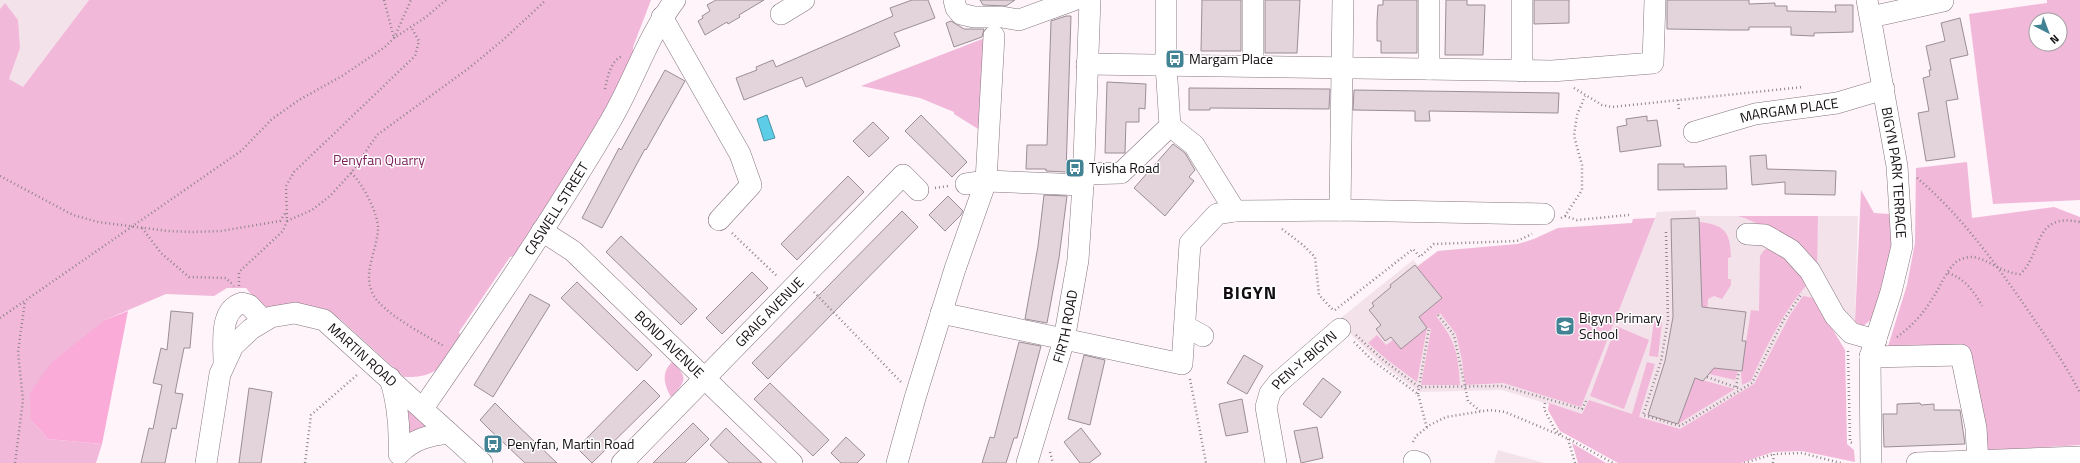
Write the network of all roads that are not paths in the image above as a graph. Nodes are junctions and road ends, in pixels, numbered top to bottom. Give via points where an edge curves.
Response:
1 (674, 0) edge
2 (804, 0) edge
3 (954, 0) edge
4 (1074, 0) edge
5 (1090, 0) edge
6 (1166, 0) edge
7 (1253, 0) edge
8 (1343, 0) edge
9 (1430, 0) edge
10 (1522, 0) edge
11 (1655, 0) edge
12 (1944, 1) dead end
13 (1869, 9) edge
14 (781, 14) dead end
15 (662, 17) junction
16 (994, 36) dead end
17 (1087, 64) junction
18 (1166, 65) junction
19 (1253, 66) junction
20 (1343, 68) junction
21 (1429, 69) junction
22 (1522, 71) junction
23 (1884, 89) junction
24 (1170, 126) junction
25 (1694, 132) dead end
26 (1083, 179) junction
27 (976, 182) junction
28 (918, 190) road end
29 (1340, 210) junction
30 (1235, 211) junction
31 (1551, 217) road end
32 (719, 220) road end
33 (542, 231) junction
34 (1746, 234) dead end
35 (941, 313) junction
36 (264, 321) junction
37 (1343, 325) road end
38 (1184, 326) junction
39 (1202, 336) dead end
40 (1064, 340) junction
41 (1873, 348) junction
42 (222, 368) junction
43 (390, 378) junction
44 (705, 379) junction
45 (423, 408) junction
46 (449, 433) junction
47 (2080, 456) edge
48 (398, 458) edge
49 (1978, 462) edge
50 (206, 463) edge
51 (482, 463) edge
52 (622, 463) edge
53 (792, 463) edge
54 (897, 463) edge
55 (1027, 463) edge
56 (1276, 463) edge
57 (1870, 463) edge
58 (1917, 463) edge

1 - 15 street, CASWELL STREET
2 - 14 street
3 - 4 street via 961,14 1019,20
5 - 17 street
6 - 18 street
7 - 19 street
8 - 20 street
9 - 21 street
10 - 22 street
11 - 22 street via 1653,63
12 - 13 street
13 - 23 street, BIGYN PARK TERRACE
15 - 32 street via 740,154 751,185
15 - 33 street, CASWELL STREET via 612,119
16 - 27 street
17 - 18 street
17 - 26 street
18 - 19 street
18 - 24 street
19 - 20 street
20 - 21 street
20 - 29 street
21 - 22 street
23 - 25 street, MARGAM PLACE via 1837,103 1755,114
23 - 41 street, BIGYN PARK TERRACE via 1897,166 1902,246
24 - 26 street via 1122,173
24 - 30 street via 1194,145
26 - 27 street
26 - 40 street, FIRTH ROAD via 1078,260
27 - 35 street
28 - 44 street, GRAIG AVENUE via 903,175
29 - 30 street
29 - 31 street
30 - 38 street via 1217,214 1190,243
33 - 44 street, BOND AVENUE via 573,251
33 - 45 street, CASWELL STREET
34 - 41 street via 1765,236 1791,250 1810,272 1835,316 1851,333
35 - 40 street
35 - 54 street
36 - 42 street, MARTIN ROAD via 233,346
36 - 42 street via 249,305 242,303 231,309 226,322
36 - 43 street, MARTIN ROAD via 271,317 295,313 324,320
37 - 56 street, PEN-Y-BIGYN via 1270,393 1266,407
38 - 39 street
38 - 40 street via 1182,364
40 - 55 street, FIRTH ROAD
41 - 49 street via 1961,355 1976,428
41 - 57 street, BIGYN PARK TERRACE
42 - 50 street
43 - 45 street, MARTIN ROAD
43 - 48 street via 397,400 400,433
44 - 52 street, GRAIG AVENUE
44 - 53 street, BOND AVENUE
45 - 46 street, MARTIN ROAD
46 - 48 street via 433,434 418,440 407,446
46 - 51 street, MARTIN ROAD
47 - 49 street
49 - 58 street

